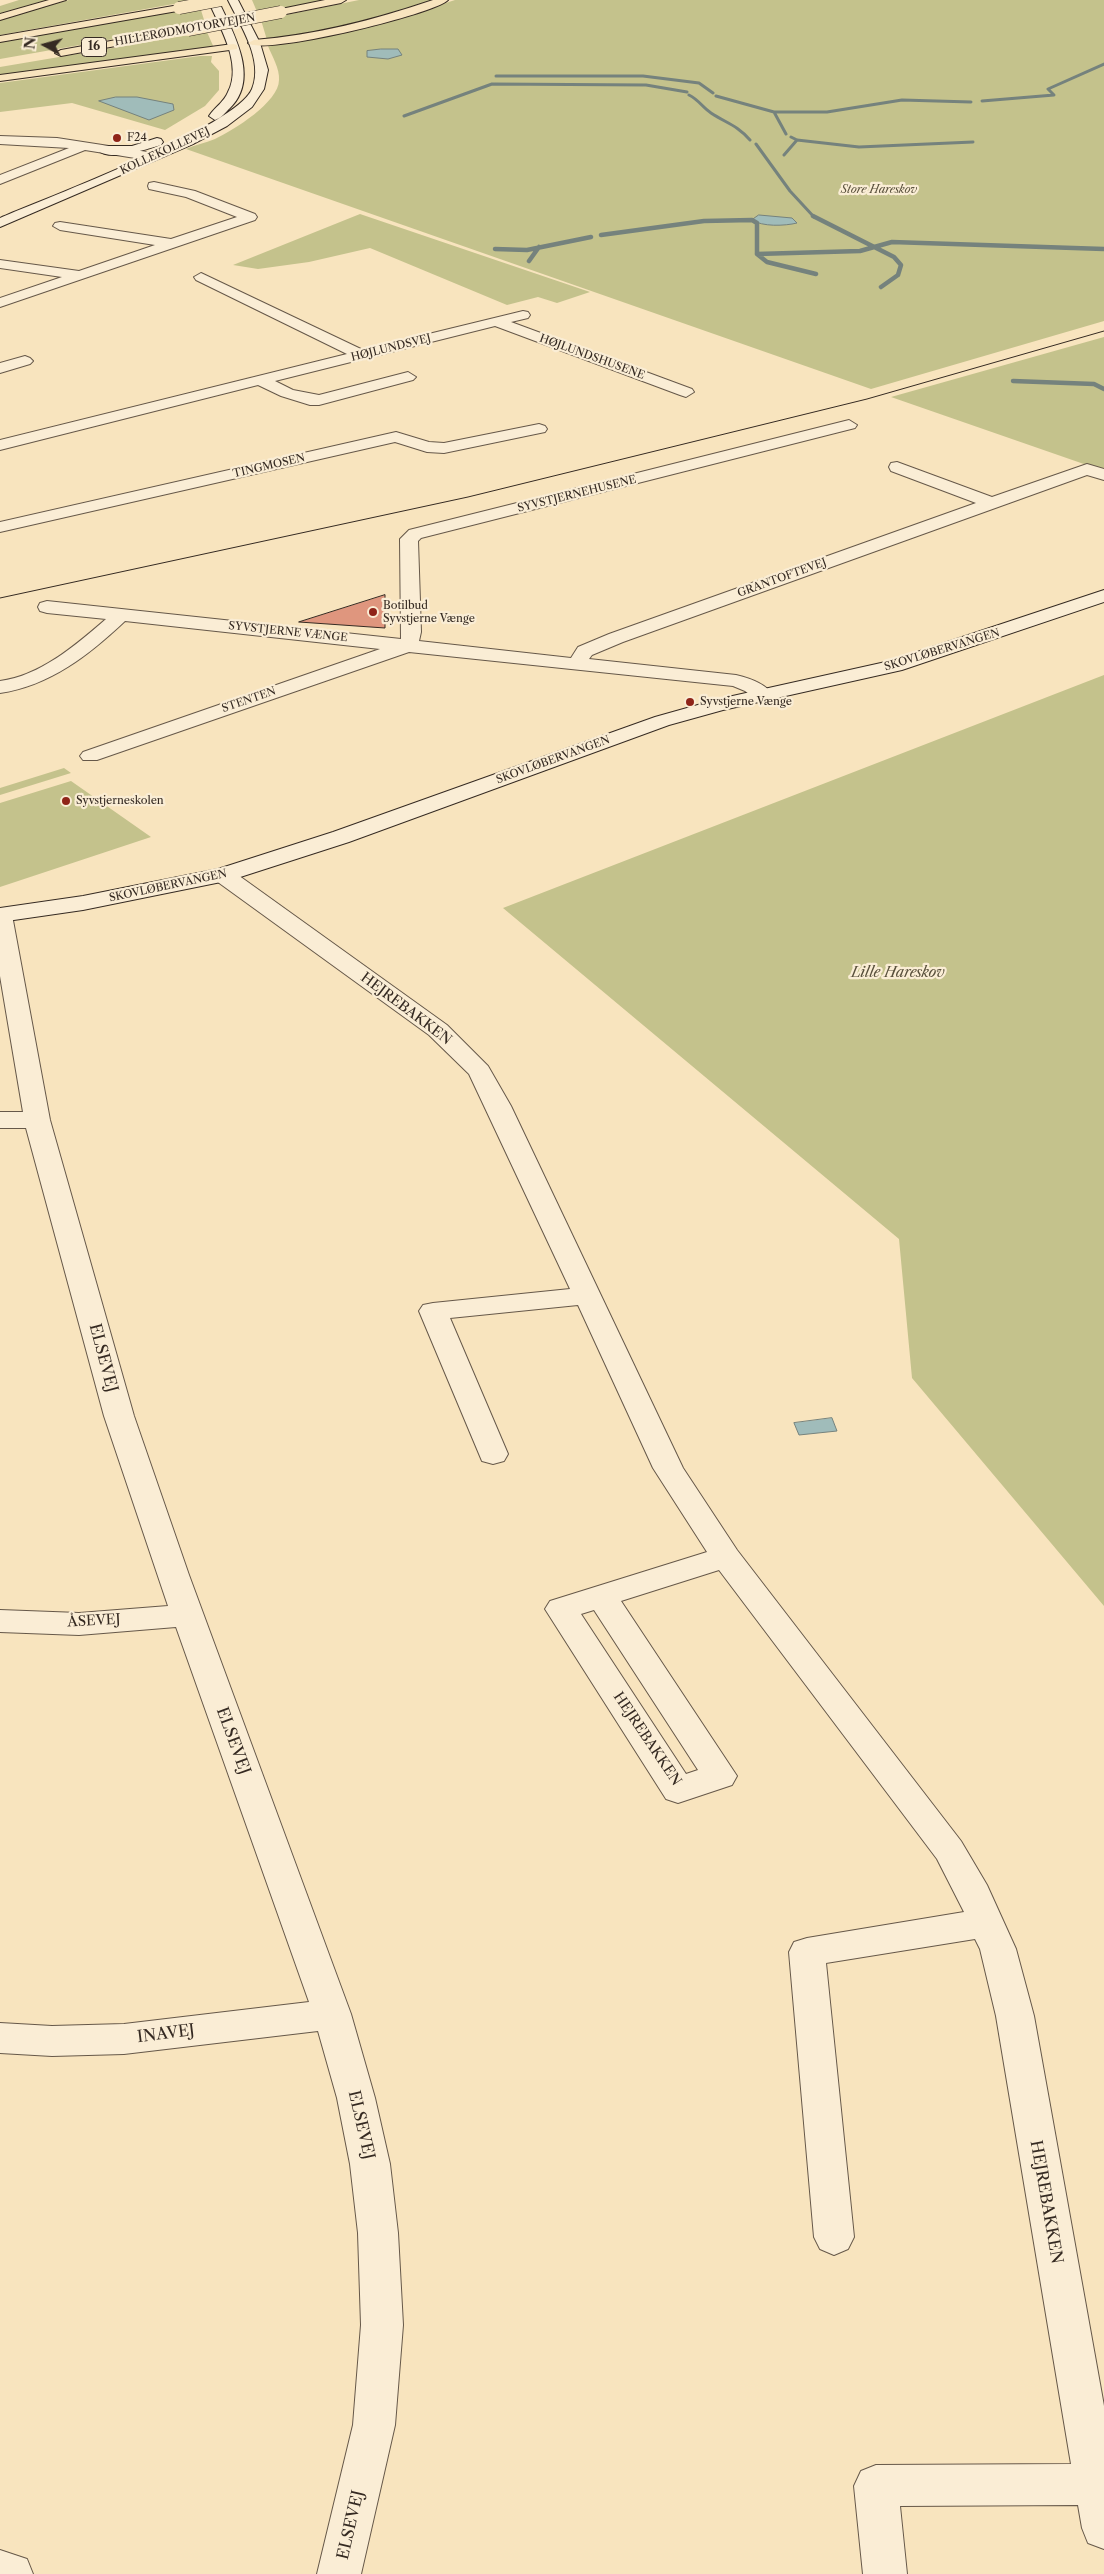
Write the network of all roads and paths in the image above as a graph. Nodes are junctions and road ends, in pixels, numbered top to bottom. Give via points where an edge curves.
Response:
1 (61, 0) edge
2 (233, 0) edge
3 (341, 0) edge
4 (443, 0) edge
5 (216, 1) edge
6 (0, 17) edge
7 (0, 40) edge
8 (254, 44) junction
9 (233, 47) junction
10 (47, 55) dead end
11 (176, 55) junction
12 (239, 63) junction
13 (0, 78) edge
14 (218, 114) junction
15 (0, 140) edge
16 (82, 146) junction
17 (104, 150) junction
18 (147, 156) junction
19 (0, 180) edge
20 (154, 186) dead end
21 (0, 214) edge
22 (0, 223) edge
23 (60, 226) dead end
24 (173, 243) junction
25 (0, 264) edge
26 (81, 275) junction
27 (202, 277) dead end
28 (0, 304) edge
29 (524, 315) dead end
30 (497, 322) junction
31 (361, 355) junction
32 (25, 361) dead end
33 (0, 368) edge
34 (408, 377) dead end
35 (259, 380) junction
36 (686, 392) dead end
37 (849, 425) dead end
38 (539, 429) dead end
39 (0, 445) edge
40 (897, 466) dead end
41 (1096, 472) edge
42 (992, 502) junction
43 (0, 528) edge
44 (1104, 596) edge
45 (47, 607) dead end
46 (122, 614) junction
47 (408, 645) junction
48 (577, 663) junction
49 (0, 688) edge
50 (763, 695) junction
51 (90, 756) dead end
52 (223, 875) junction
53 (0, 915) edge
54 (0, 1120) edge
55 (37, 1120) junction
56 (587, 1296) junction
57 (493, 1454) dead end
58 (726, 1557) junction
59 (601, 1596) junction
60 (188, 1615) junction
61 (0, 1621) edge
62 (985, 1923) junction
63 (332, 2014) junction
64 (0, 2038) edge
65 (834, 2237) dead end
66 (1096, 2484) junction
67 (1104, 2528) edge
68 (0, 2572) edge
69 (11, 2574) edge
70 (340, 2574) edge
71 (885, 2574) edge

1 - 6 highway
2 - 8 street, KOLLEKOLLEVEJ
3 - 10 highway, HILLERØDMOTORVEJEN / 16, bridge
4 - 8 highway via 365,24
5 - 7 highway, HILLERØDMOTORVEJEN / 16, bridge
5 - 8 street via 242,41
5 - 9 street, KOLLEKOLLEVEJ
8 - 9 street
8 - 18 street, KOLLEKOLLEVEJ via 261,62 262,77 248,104 223,123
9 - 11 highway
9 - 12 street, KOLLEKOLLEVEJ
11 - 12 highway via 220,55
11 - 13 highway
12 - 14 street, KOLLEKOLLEVEJ via 238,85
14 - 17 street via 141,149
14 - 18 street, KOLLEKOLLEVEJ
15 - 16 street
16 - 17 street
16 - 19 street
17 - 18 street
18 - 21 street, KOLLEKOLLEVEJ
18 - 22 street, KOLLEKOLLEVEJ
20 - 24 street via 190,194 250,217
23 - 24 street
24 - 26 street
25 - 26 street
26 - 28 street
27 - 31 street
29 - 30 street, HØJLUNDSVEJ
30 - 31 street, HØJLUNDSVEJ
30 - 36 street, HØJLUNDSHUSENE
31 - 35 street, HØJLUNDSVEJ
32 - 33 street
34 - 35 street via 310,400
35 - 39 street, HØJLUNDSVEJ
37 - 47 street, SYVSTJERNEHUSENE via 415,534 409,539 412,632
38 - 43 street, TINGMOSEN via 444,448 428,447 396,437
40 - 42 street
41 - 42 street, GRANTOFTEVEJ
42 - 48 street, GRANTOFTEVEJ via 616,638 585,651
44 - 50 street, SKOVLØBERVANGEN via 896,666
45 - 46 street, SYVSTJERNE VÆNGE
46 - 47 street, SYVSTJERNE VÆNGE
46 - 49 street via 83,650 21,684
47 - 48 street, SYVSTJERNE VÆNGE
47 - 51 street, STENTEN
48 - 50 street, SYVSTJERNE VÆNGE via 736,681
50 - 52 street, SKOVLØBERVANGEN via 662,721 341,837
52 - 53 street, SKOVLØBERVANGEN via 83,903
52 - 56 street, HEJREBAKKEN via 438,1030 479,1071
53 - 55 street, ELSEVEJ
54 - 55 street
55 - 60 street, ELSEVEJ via 119,1416
56 - 57 street via 433,1310
56 - 58 street, HEJREBAKKEN via 668,1468
58 - 59 street, HEJREBAKKEN
58 - 62 street, HEJREBAKKEN via 949,1850
59 - 59 street, HEJREBAKKEN via 606,1605 720,1776 678,1790 561,1609
60 - 61 street, ÅSEVEJ via 79,1624
60 - 63 street, ELSEVEJ
62 - 65 street via 807,1952
62 - 66 street, HEJREBAKKEN via 998,1949 1015,2016
63 - 64 street, INAVEJ via 124,2039 52,2041
63 - 70 street, ELSEVEJ via 356,2098 370,2164 378,2233 382,2325 374,2426
66 - 67 street, HEJREBAKKEN
66 - 71 street via 876,2486
68 - 69 street

